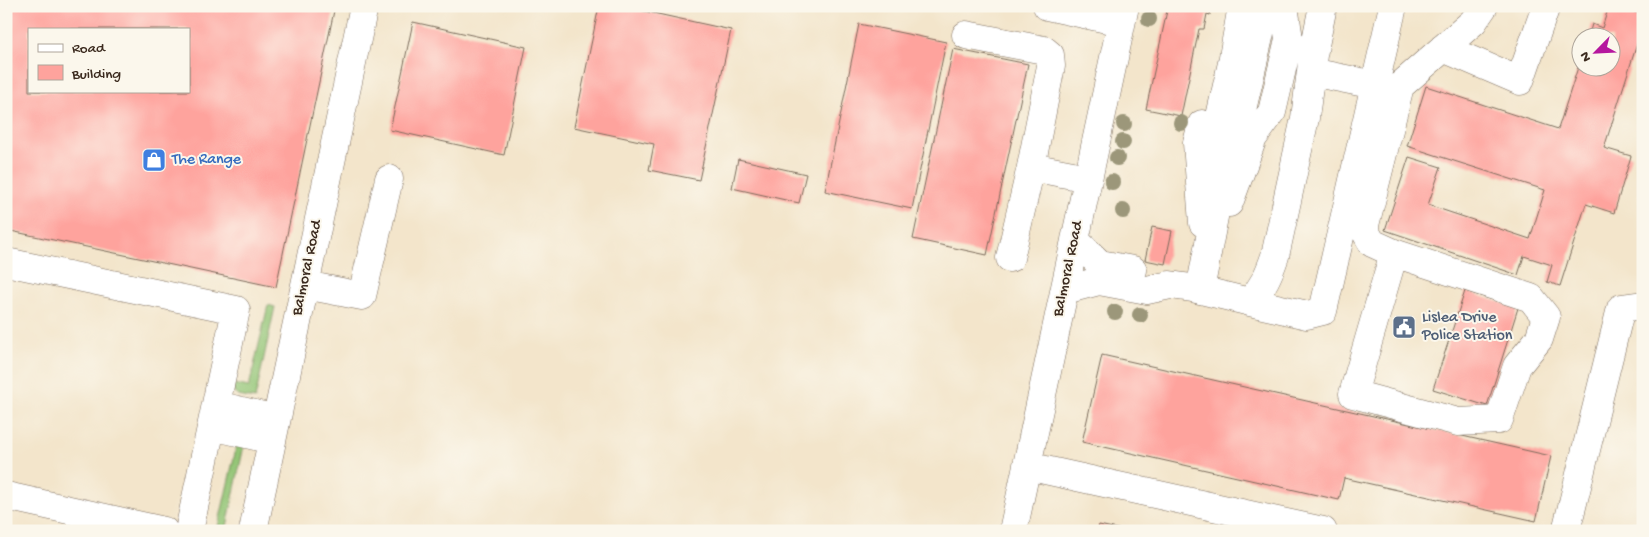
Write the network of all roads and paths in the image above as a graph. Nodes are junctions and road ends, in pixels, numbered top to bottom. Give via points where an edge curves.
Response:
1 (364, 6) edge
2 (1047, 6) edge
3 (1223, 6) edge
4 (1242, 6) edge
5 (1260, 6) edge
6 (1272, 6) edge
7 (1284, 6) edge
8 (1323, 6) edge
9 (1393, 6) edge
10 (1484, 6) edge
11 (1546, 6) edge
12 (1123, 14) edge
13 (966, 35) dead end
14 (1443, 48) junction
15 (1311, 72) junction
16 (1375, 85) junction
17 (1031, 167) junction
18 (1088, 178) junction
19 (389, 179) dead end
20 (1075, 240) junction
21 (1394, 252) junction
22 (1010, 258) dead end
23 (6, 262) edge
24 (1202, 277) junction
25 (305, 285) junction
26 (1170, 285) junction
27 (1065, 290) junction
28 (1250, 302) junction
29 (1643, 305) edge
30 (214, 416) junction
31 (274, 429) junction
32 (1027, 466) junction
33 (6, 496) edge
34 (164, 531) edge
35 (189, 531) edge
36 (253, 531) edge
37 (1013, 531) edge
38 (1323, 531) edge
39 (1566, 531) edge

1 - 25 street, Balmoral Road
2 - 12 street
3 - 24 street via 1216,61 1197,143
4 - 24 street via 1213,146
5 - 24 street via 1260,33 1240,114 1227,149
6 - 24 street via 1270,35 1250,122 1238,151
7 - 24 street via 1289,39 1272,112 1253,138
8 - 15 street
9 - 16 street
10 - 14 street via 1473,22
11 - 14 street via 1520,81
12 - 18 street, Balmoral Road
13 - 17 street via 1044,50 1050,55 1051,66
14 - 21 street via 1400,86 1364,229 1372,243
15 - 16 street
15 - 28 street via 1306,118 1275,256 1269,274
16 - 28 street via 1323,311 1307,315
17 - 18 street
17 - 22 street
18 - 20 street, Balmoral Road
19 - 25 street via 362,296
20 - 26 street via 1100,264 1152,274
20 - 27 street, Balmoral Road
21 - 21 street via 1353,394 1458,422 1499,420 1516,366 1539,339 1546,317 1531,298
23 - 30 street via 236,310
24 - 26 street
24 - 28 street
25 - 31 street, Balmoral Road
26 - 27 street via 1147,290 1098,281
27 - 32 street, Balmoral Road
29 - 39 street via 1621,308
30 - 31 street
30 - 35 street
31 - 36 street, Balmoral Road
32 - 37 street, Balmoral Road
32 - 38 street
33 - 34 street

